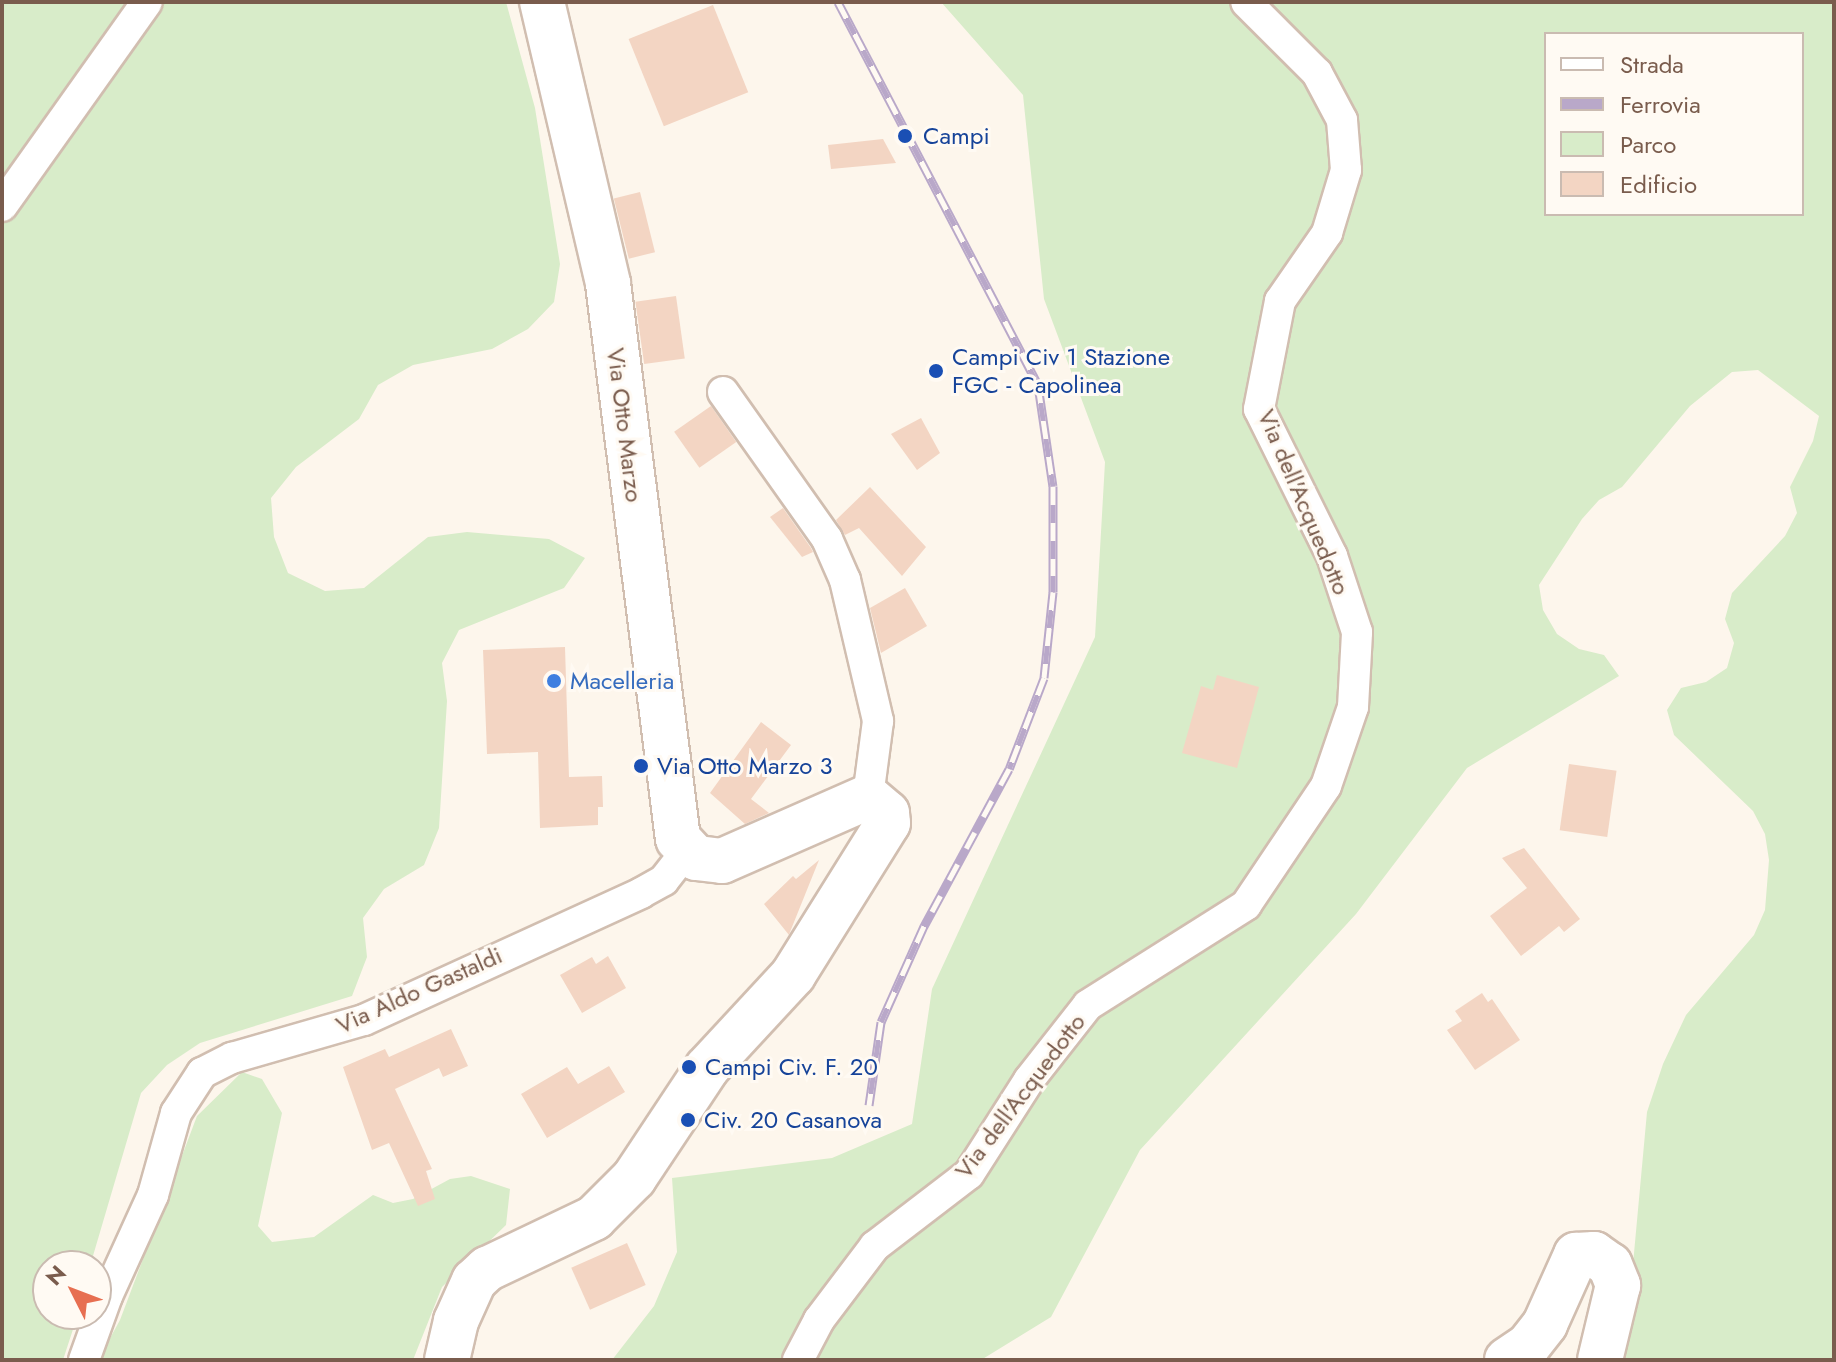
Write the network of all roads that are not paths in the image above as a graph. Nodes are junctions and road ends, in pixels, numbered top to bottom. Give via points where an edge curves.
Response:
1 (147, 2) edge
2 (542, 2) edge
3 (1246, 2) edge
4 (2, 206) edge
5 (723, 392) dead end
6 (868, 797) junction
7 (687, 851) junction
8 (84, 1360) edge
9 (447, 1360) edge
10 (798, 1360) edge
11 (1507, 1360) edge
12 (1600, 1360) edge

1 - 4 street
2 - 7 main road, Via Otto Marzo via 608,283 675,828
3 - 10 street, Via dell'Acquedotto via 1317,73 1342,120 1346,170 1327,233 1280,301 1259,409 1332,556 1357,632 1353,707 1326,786 1246,905 1088,1005 1029,1080 969,1174 875,1246 819,1320
5 - 6 street via 827,539 845,580 878,721
6 - 7 main road via 722,861 704,861
6 - 9 main road via 887,813 883,837 793,975 707,1068 615,1199 594,1218 487,1269 474,1281 456,1321
7 - 8 street, Via Aldo Gastaldi via 664,880 641,893 364,1020 232,1058 202,1073 176,1113 153,1195
11 - 12 main road via 1528,1346 1545,1324 1576,1255 1594,1254 1610,1265 1618,1285

